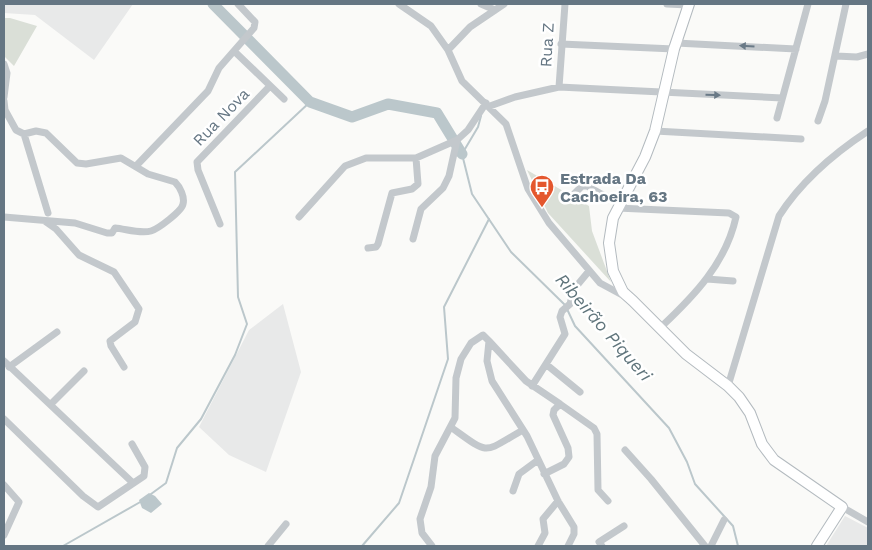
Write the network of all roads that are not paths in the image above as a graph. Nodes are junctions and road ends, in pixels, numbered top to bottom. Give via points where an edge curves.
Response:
1 (239, 4) edge
2 (399, 4) edge
3 (481, 4) edge
4 (504, 4) edge
5 (565, 4) edge
6 (667, 4) edge
7 (689, 4) edge
8 (808, 4) edge
9 (846, 4) edge
10 (495, 10) junction
11 (561, 44) junction
12 (675, 46) junction
13 (796, 49) junction
14 (448, 50) junction
15 (234, 51) junction
16 (868, 54) edge
17 (836, 56) junction
18 (4, 64) edge
19 (270, 86) junction
20 (559, 87) junction
21 (664, 93) junction
22 (782, 98) junction
23 (4, 99) edge
24 (284, 99) dead end
25 (488, 105) junction
26 (777, 118) dead end
27 (818, 122) dead end
28 (655, 131) junction
29 (868, 131) edge
30 (24, 134) junction
31 (801, 139) dead end
32 (457, 140) junction
33 (416, 158) junction
34 (136, 166) junction
35 (574, 194) dead end
36 (620, 204) junction
37 (48, 213) dead end
38 (4, 217) edge
39 (299, 217) dead end
40 (43, 220) junction
41 (220, 224) dead end
42 (413, 239) dead end
43 (368, 248) dead end
44 (589, 271) junction
45 (707, 279) junction
46 (733, 281) dead end
47 (629, 297) junction
48 (661, 327) junction
49 (57, 332) dead end
50 (489, 341) junction
51 (6, 364) edge
52 (547, 365) junction
53 (124, 367) dead end
54 (84, 371) dead end
55 (532, 386) junction
56 (728, 386) junction
57 (580, 392) dead end
58 (51, 404) junction
59 (560, 404) junction
60 (4, 419) edge
61 (452, 428) junction
62 (523, 430) junction
63 (132, 444) dead end
64 (625, 450) dead end
65 (538, 460) junction
66 (544, 474) junction
67 (133, 483) junction
68 (4, 485) edge
69 (513, 491) dead end
70 (558, 501) junction
71 (608, 501) dead end
72 (842, 507) junction
73 (724, 520) dead end
74 (868, 522) edge
75 (286, 524) dead end
76 (624, 526) dead end
77 (4, 535) edge
78 (268, 546) edge
79 (432, 546) edge
80 (538, 546) edge
81 (568, 546) edge
82 (602, 546) edge
83 (704, 546) edge
84 (711, 546) edge
85 (817, 546) edge

1 - 15 street via 256,25
2 - 14 street via 431,26
3 - 10 street
4 - 10 street
5 - 11 street, Rua Z
6 - 7 street
7 - 12 main road
8 - 13 street
9 - 17 street
10 - 14 street via 470,27
11 - 12 street
11 - 20 street, Rua Z
13 -> 12 street
12 - 21 main road
13 - 22 street
14 - 25 street via 462,81
15 - 19 street
15 - 34 street via 219,68 208,91
16 - 17 street
17 - 27 street
18 - 23 street via 7,73
19 - 24 street
19 - 41 street, Rua Nova via 197,162
20 - 21 street
20 - 25 street
21 -> 22 street
21 - 28 main road
22 - 26 street
23 - 30 street via 5,110 16,130
25 - 32 street
25 - 44 street via 510,132 533,199
28 - 31 street
28 - 36 main road
29 - 56 street via 815,170 779,216
30 - 34 street via 46,133 80,164 121,158
30 - 37 street
32 - 33 street
32 - 42 street via 449,176 443,188 421,209
33 - 39 street via 366,158 351,163 336,174
33 - 43 street via 418,184 412,189 392,193 378,244
34 - 40 street via 148,174 175,182 181,191 182,208 159,228 147,232 115,228 110,234 75,223
35 - 36 street via 586,186
36 - 45 street via 735,215 723,251
36 - 47 main road via 610,228 611,259 617,282
38 - 40 street
40 - 53 street via 79,255 114,272 139,310 135,322 110,340 110,346
44 - 47 street via 606,288
44 - 52 street via 574,289 570,304 562,311 560,317 565,334
45 - 46 street
45 - 48 street
47 - 48 main road
48 - 56 main road via 686,354
49 - 51 street
50 - 55 street
50 - 61 street via 483,335 479,336 461,359 456,378 457,408
50 - 62 street via 487,361 492,381
51 - 58 street
52 - 55 street
52 - 57 street
54 - 58 street
55 - 59 street
56 - 72 main road via 753,409 762,444 774,460
58 - 67 street
59 - 66 street via 553,415 569,457 564,464
59 - 71 street via 594,428 597,434 598,490
60 - 67 street via 98,507
61 - 62 street via 482,449 489,450
61 - 79 street via 435,456 431,487 420,519 422,533
62 - 65 street
63 - 67 street via 145,467 144,476
64 - 83 street
65 - 66 street
65 - 69 street via 519,474
66 - 70 street
68 - 77 street via 18,502
70 - 80 street via 543,519 545,533
70 - 81 street via 575,530
72 - 74 street
72 - 85 main road
73 - 84 street
75 - 78 street
76 - 82 street via 599,542

